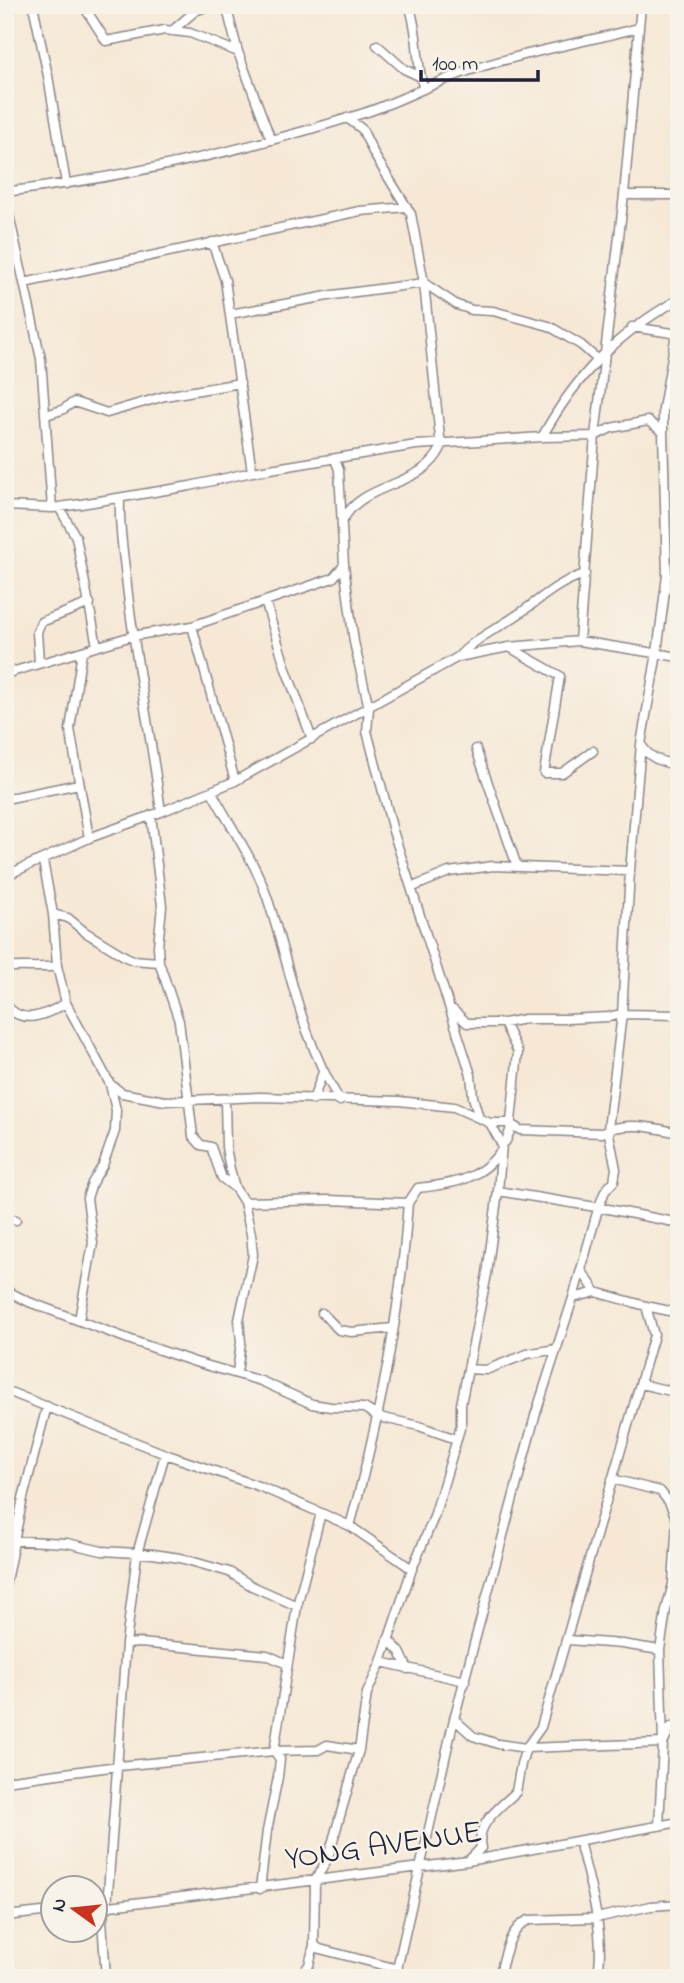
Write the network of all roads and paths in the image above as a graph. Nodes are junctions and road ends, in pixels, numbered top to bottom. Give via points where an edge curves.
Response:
1 (33, 5) edge
2 (83, 5) edge
3 (211, 5) edge
4 (226, 5) edge
5 (410, 5) edge
6 (641, 5) edge
7 (638, 28) junction
8 (172, 31) junction
9 (377, 45) dead end
10 (238, 52) junction
11 (421, 77) junction
12 (423, 87) junction
13 (347, 118) junction
14 (271, 140) junction
15 (66, 184) junction
16 (5, 192) edge
17 (624, 195) junction
18 (679, 195) edge
19 (5, 197) edge
20 (407, 208) junction
21 (212, 242) junction
22 (24, 283) junction
23 (424, 283) junction
24 (679, 299) edge
25 (230, 314) junction
26 (632, 327) junction
27 (678, 334) edge
28 (605, 352) junction
29 (597, 359) junction
30 (240, 383) junction
31 (46, 415) junction
32 (663, 432) junction
33 (596, 436) junction
34 (542, 437) junction
35 (440, 445) junction
36 (335, 459) junction
37 (252, 472) junction
38 (118, 499) junction
39 (5, 506) edge
40 (56, 507) junction
41 (342, 523) junction
42 (344, 565) junction
43 (585, 574) junction
44 (265, 601) junction
45 (90, 603) junction
46 (192, 626) junction
47 (132, 636) junction
48 (579, 641) junction
49 (97, 646) junction
50 (509, 646) junction
51 (82, 652) junction
52 (657, 653) junction
53 (458, 657) junction
54 (679, 657) edge
55 (39, 662) junction
56 (5, 674) edge
57 (369, 708) junction
58 (312, 739) junction
59 (642, 744) junction
60 (476, 749) dead end
61 (593, 751) dead end
62 (679, 766) edge
63 (235, 781) junction
64 (79, 784) junction
65 (212, 792) junction
66 (5, 799) edge
67 (161, 812) junction
68 (151, 816) junction
69 (89, 838) junction
70 (5, 860) edge
71 (43, 860) junction
72 (517, 866) junction
73 (630, 871) junction
74 (7, 875) edge
75 (412, 887) junction
76 (53, 914) junction
77 (159, 962) junction
78 (57, 966) junction
79 (5, 968) edge
80 (5, 1003) edge
81 (66, 1003) junction
82 (450, 1008) junction
83 (622, 1014) junction
84 (679, 1015) edge
85 (467, 1023) junction
86 (504, 1023) junction
87 (459, 1035) junction
88 (323, 1072) junction
89 (110, 1084) junction
90 (225, 1099) junction
91 (313, 1100) junction
92 (190, 1101) junction
93 (340, 1101) junction
94 (479, 1118) junction
95 (490, 1123) junction
96 (509, 1123) junction
97 (608, 1129) junction
98 (679, 1133) edge
99 (501, 1148) junction
100 (235, 1188) junction
101 (498, 1191) junction
102 (244, 1202) junction
103 (408, 1203) junction
104 (598, 1209) junction
105 (5, 1217) edge
106 (16, 1220) dead end
107 (679, 1223) edge
108 (582, 1270) junction
109 (5, 1290) edge
110 (596, 1292) junction
111 (573, 1298) junction
112 (646, 1306) junction
113 (679, 1312) edge
114 (322, 1313) dead end
115 (79, 1320) junction
116 (393, 1328) junction
117 (556, 1349) junction
118 (468, 1369) junction
119 (237, 1373) junction
120 (641, 1384) junction
121 (5, 1390) edge
122 (679, 1393) edge
123 (47, 1406) junction
124 (376, 1415) junction
125 (456, 1439) junction
126 (165, 1454) junction
127 (612, 1479) junction
128 (679, 1495) edge
129 (669, 1502) junction
130 (321, 1513) junction
131 (350, 1526) junction
132 (9, 1540) edge
133 (137, 1554) junction
134 (412, 1569) junction
135 (5, 1586) edge
136 (297, 1606) junction
137 (388, 1639) junction
138 (568, 1640) junction
139 (126, 1644) junction
140 (289, 1649) junction
141 (660, 1650) junction
142 (267, 1655) junction
143 (382, 1662) junction
144 (287, 1664) junction
145 (408, 1669) junction
146 (465, 1681) junction
147 (454, 1719) junction
148 (679, 1726) edge
149 (663, 1743) junction
150 (526, 1748) junction
151 (359, 1750) junction
152 (274, 1751) junction
153 (118, 1766) junction
154 (5, 1782) edge
155 (679, 1822) edge
156 (659, 1826) junction
157 (579, 1841) junction
158 (468, 1861) junction
159 (421, 1868) junction
160 (315, 1881) junction
161 (260, 1889) junction
162 (108, 1894) edge
163 (679, 1904) edge
164 (108, 1907) edge
165 (38, 1912) edge
166 (5, 1916) edge
167 (596, 1918) junction
168 (104, 1944) edge
169 (314, 1945) junction
170 (397, 1974) edge
171 (106, 1978) edge
172 (299, 1978) edge
173 (499, 1978) edge
174 (597, 1978) edge

1 - 15 street
2 - 8 street via 106,41
3 - 8 street via 195,11
4 - 10 street
5 - 11 street
6 - 7 street
7 - 12 street via 507,60
7 - 17 street
8 - 10 street via 190,33
9 - 11 street via 404,69
10 - 14 street
11 - 12 street
12 - 13 street
13 - 14 street
13 - 20 street via 362,129
14 - 15 street via 178,164
15 - 16 street
17 - 18 street
17 - 28 street
19 - 22 street
20 - 21 street via 360,211
20 - 23 street
21 - 22 street
21 - 25 street
22 - 31 street via 41,359
23 - 25 street
23 - 29 street via 457,305 549,326
23 - 35 street
24 - 26 street
25 - 30 street
26 - 27 street
26 - 28 street
27 - 32 street
28 - 29 street
28 - 33 street
29 - 34 street
30 - 31 street via 165,396 107,413 74,402
30 - 37 street
31 - 40 street
32 - 33 street via 648,421
32 - 52 street via 667,576
33 - 34 street
33 - 43 street
34 - 35 street
35 - 36 street
35 - 41 street via 428,467 366,496
36 - 37 street
36 - 41 street via 340,470
37 - 38 street
38 - 40 street
38 - 47 street
39 - 40 street
40 - 45 street via 76,537
41 - 42 street
42 - 44 street via 333,578
42 - 57 street
43 - 48 street
43 - 53 street via 551,589
44 - 46 street
44 - 58 street
45 - 49 street
45 - 55 street via 41,622
46 - 47 street
46 - 63 street
47 - 49 street
47 - 67 street
48 - 50 street
48 - 52 street
49 - 51 street
50 - 53 street
50 - 61 street via 560,676 544,773 562,773
51 - 55 street
51 - 64 street via 70,729
52 - 54 street
52 - 59 street
53 - 57 street
55 - 56 street
57 - 58 street
57 - 75 street via 367,731
58 - 63 street
59 - 62 street via 660,761
59 - 73 street
60 - 72 street
63 - 65 street
64 - 66 street
64 - 69 street
65 - 67 street
65 - 88 street via 267,896 304,1029
67 - 68 street
68 - 69 street
68 - 77 street via 162,905
69 - 71 street
70 - 74 street
71 - 74 street
71 - 76 street
72 - 73 street
72 - 75 street via 449,872
73 - 83 street
75 - 82 street
76 - 77 street via 68,918 126,957
76 - 78 street
77 - 92 street via 179,1021
78 - 79 street
78 - 81 street
80 - 81 street via 19,1018 51,1012
81 - 89 street
82 - 85 street
82 - 87 street
83 - 84 street
83 - 86 street
83 - 97 street
85 - 86 street
85 - 87 street
86 - 96 street via 518,1052
87 - 94 street
88 - 91 street
88 - 93 street
89 - 92 street via 138,1097
89 - 115 street via 115,1131 87,1198 93,1242
90 - 91 street
90 - 92 street
90 - 100 street via 226,1147
91 - 93 street
92 - 100 street via 193,1136 201,1145 211,1147 222,1178
93 - 94 street via 454,1107
94 - 95 street
95 - 96 street
95 - 99 street
96 - 97 street via 520,1130 602,1133
96 - 99 street
97 - 98 street via 628,1125
97 - 104 street via 616,1169
99 - 101 street
99 - 103 street via 490,1166 454,1183 418,1188
100 - 102 street
101 - 104 street
101 - 118 street
102 - 103 street
102 - 119 street via 253,1255 239,1320
103 - 116 street
104 - 107 street
104 - 108 street
105 - 106 street
108 - 110 street
108 - 111 street
109 - 115 street
110 - 111 street
110 - 112 street
111 - 117 street
112 - 113 street
112 - 120 street via 654,1335
114 - 116 street via 339,1330
115 - 119 street via 184,1359
116 - 124 street
117 - 118 street via 527,1354 486,1370
117 - 146 street
118 - 125 street
119 - 124 street via 312,1404 364,1408
120 - 122 street
120 - 127 street
121 - 123 street
123 - 126 street
123 - 132 street
124 - 125 street
124 - 131 street
125 - 134 street via 434,1517
126 - 130 street
126 - 133 street
127 - 129 street via 660,1491
127 - 138 street
128 - 129 street
129 - 141 street via 677,1520 673,1584
130 - 131 street
130 - 136 street
131 - 134 street
132 - 133 street
132 - 135 street
133 - 136 street via 180,1558 229,1572
133 - 139 street
134 - 137 street
136 - 140 street
137 - 143 street
137 - 145 street
138 - 141 street
138 - 150 street via 541,1727
139 - 142 street
139 - 153 street
140 - 142 street
140 - 144 street
141 - 149 street
142 - 144 street
143 - 145 street
143 - 151 street via 367,1692
144 - 152 street
145 - 146 street
146 - 147 street
147 - 150 street via 473,1736
147 - 159 street
148 - 149 street via 671,1727
149 - 150 street
149 - 156 street
150 - 158 street via 516,1793 486,1823 481,1848
151 - 152 street via 327,1745 318,1750
151 - 160 street via 328,1858
152 - 153 street
152 - 161 street via 280,1759
153 - 154 street
153 - 162 street
155 - 156 street, YONG AVENUE
156 - 157 street, YONG AVENUE
157 - 158 street, YONG AVENUE
157 - 167 street
158 - 159 street, YONG AVENUE
159 - 160 street, YONG AVENUE
159 - 170 street
160 - 161 street, YONG AVENUE
160 - 169 street
161 - 164 street, YONG AVENUE
163 - 167 street
165 - 166 street
167 - 173 street via 521,1923 507,1947
167 - 174 street via 601,1950
168 - 171 street
169 - 170 street
169 - 172 street via 309,1965

